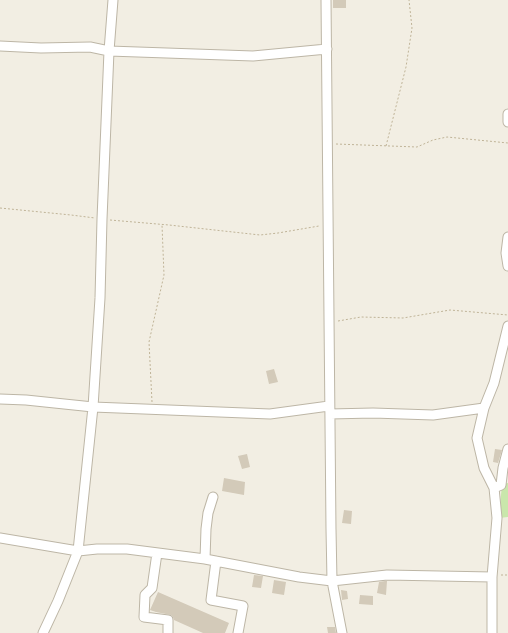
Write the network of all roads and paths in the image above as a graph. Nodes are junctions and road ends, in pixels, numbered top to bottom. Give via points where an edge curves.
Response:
1 (113, 0) edge
2 (326, 0) edge
3 (409, 0) edge
4 (0, 46) edge
5 (327, 49) junction
6 (110, 51) junction
7 (508, 114) edge
8 (508, 122) edge
9 (328, 143) junction
10 (508, 143) edge
11 (386, 146) junction
12 (0, 208) edge
13 (102, 219) junction
14 (162, 225) junction
15 (328, 225) junction
16 (508, 237) edge
17 (508, 266) edge
18 (508, 315) edge
19 (329, 322) junction
20 (508, 326) edge
21 (0, 398) edge
22 (93, 407) junction
23 (484, 408) junction
24 (152, 409) junction
25 (330, 410) junction
26 (508, 449) edge
27 (494, 488) junction
28 (213, 497) dead end
29 (0, 538) edge
30 (78, 551) junction
31 (156, 552) junction
32 (205, 559) junction
33 (216, 561) junction
34 (492, 576) junction
35 (332, 581) junction
36 (43, 633) edge
37 (168, 633) edge
38 (238, 633) edge
39 (342, 633) edge
40 (492, 633) edge

1 - 6 street
2 - 5 street
3 - 11 path via 412,28 406,68
4 - 6 street via 90,47
5 - 6 street via 253,56
5 - 9 street
6 - 13 street
7 - 8 street
9 - 11 path
9 - 15 street
10 - 11 path via 447,137 417,147
12 - 13 path
13 - 14 path
13 - 22 street
14 - 15 path via 260,235
14 - 24 path via 164,275 149,342
15 - 19 street
16 - 17 street
18 - 19 path via 450,310 403,318 361,317
19 - 25 street
20 - 23 street via 494,383
21 - 22 street
22 - 24 street
22 - 30 street
23 - 25 street via 433,414
23 - 27 street via 477,438 484,468
24 - 25 street via 270,414
25 - 35 street
26 - 27 street via 501,484
27 - 34 street via 497,518
28 - 32 street via 206,528
29 - 30 street
30 - 31 street via 127,549
30 - 36 street
31 - 32 street
31 - 37 street via 152,588 145,595 144,617 168,620
32 - 33 street
33 - 35 street
33 - 38 street via 211,600 243,606
34 - 35 street via 387,575
34 - 40 street
35 - 39 street

